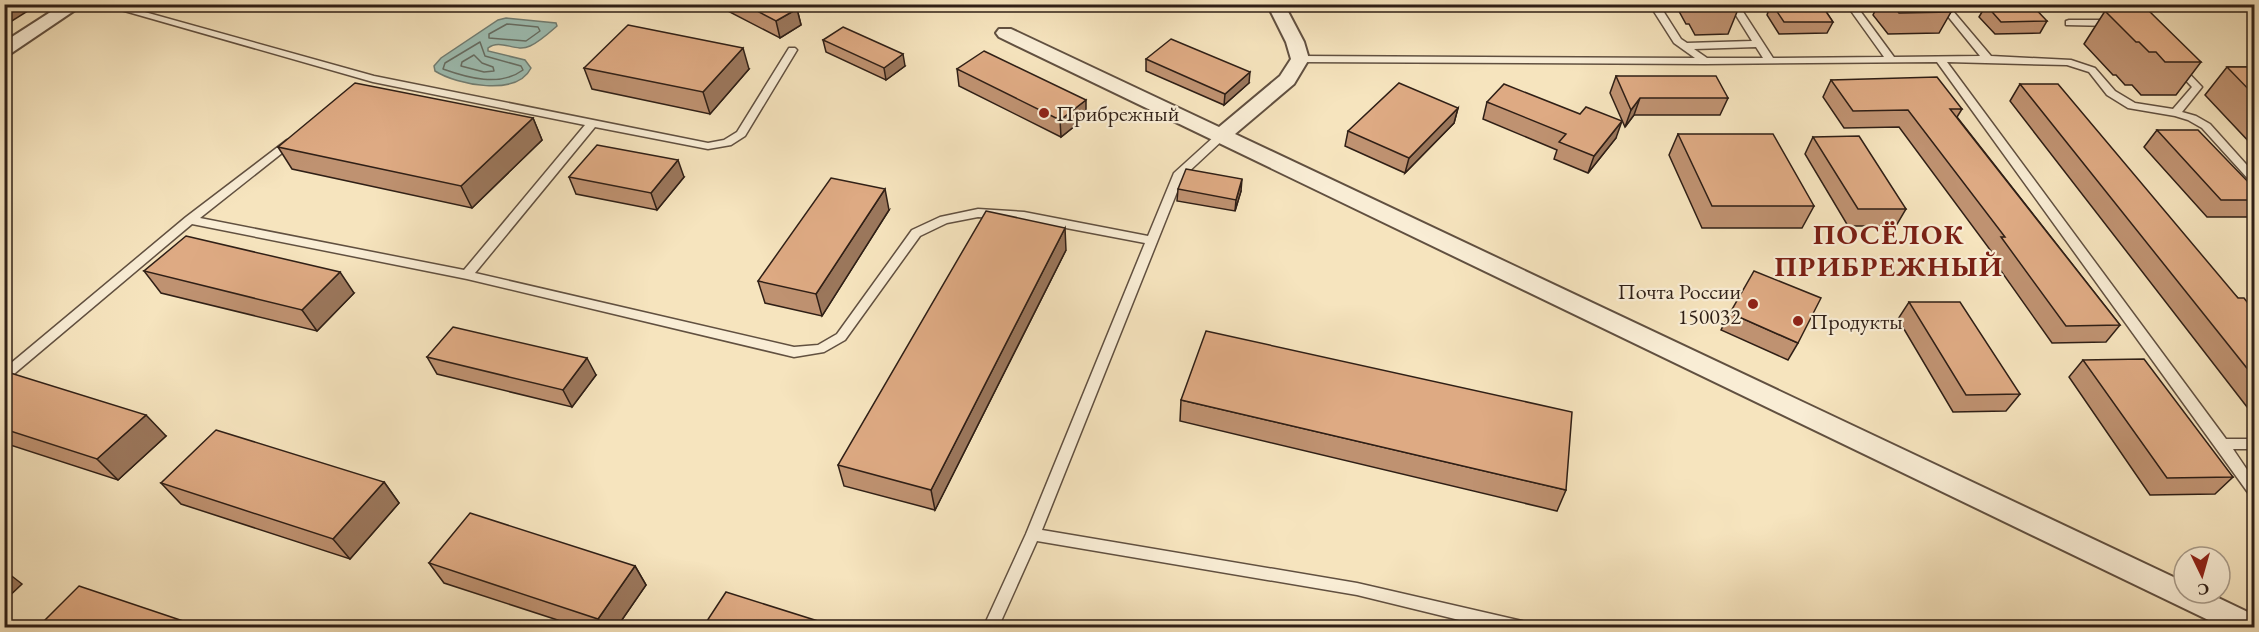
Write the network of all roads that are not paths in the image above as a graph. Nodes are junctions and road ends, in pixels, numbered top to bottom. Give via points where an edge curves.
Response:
1 (76, 4) edge
2 (104, 4) edge
3 (1275, 4) edge
4 (1652, 4) edge
5 (1734, 4) edge
6 (1850, 4) edge
7 (1942, 4) edge
8 (2069, 23) dead end
9 (2125, 23) edge
10 (1005, 33) dead end
11 (1759, 44) junction
12 (1688, 46) junction
13 (4, 50) edge
14 (792, 50) dead end
15 (2167, 55) edge
16 (1300, 59) junction
17 (1988, 59) junction
18 (1891, 60) junction
19 (1706, 61) junction
20 (1770, 61) junction
21 (1941, 61) junction
22 (2176, 113) junction
23 (593, 122) junction
24 (300, 135) edge
25 (1221, 136) junction
26 (2254, 179) edge
27 (190, 220) junction
28 (1151, 240) junction
29 (467, 275) junction
30 (4, 375) edge
31 (2222, 444) junction
32 (2254, 444) edge
33 (2254, 490) edge
34 (1033, 534) junction
35 (990, 627) edge
36 (1522, 627) edge
37 (2253, 627) edge

1 - 13 street
2 - 23 lane via 369,82
3 - 16 street
4 - 12 lane via 1677,41
5 - 11 lane
6 - 18 lane
7 - 17 lane
8 - 9 lane
10 - 25 street
11 - 12 lane
11 - 20 lane
12 - 19 lane
14 - 23 lane via 741,134 727,143 708,146
15 - 22 lane via 2197,87
16 - 19 lane
16 - 25 street via 1287,80
17 - 21 lane
17 - 22 lane via 2080,65 2092,70 2111,93 2132,106
18 - 20 lane
18 - 21 lane
19 - 20 lane
21 - 31 lane
22 - 26 lane via 2206,126
23 - 29 lane
24 - 27 lane
25 - 28 lane via 1178,175
25 - 37 street
27 - 29 lane
27 - 30 lane
28 - 29 lane via 1024,216 978,213 944,220 916,233 841,337 820,349 794,352
28 - 34 lane
31 - 32 lane
31 - 33 lane
34 - 35 lane
34 - 36 lane via 1358,589

